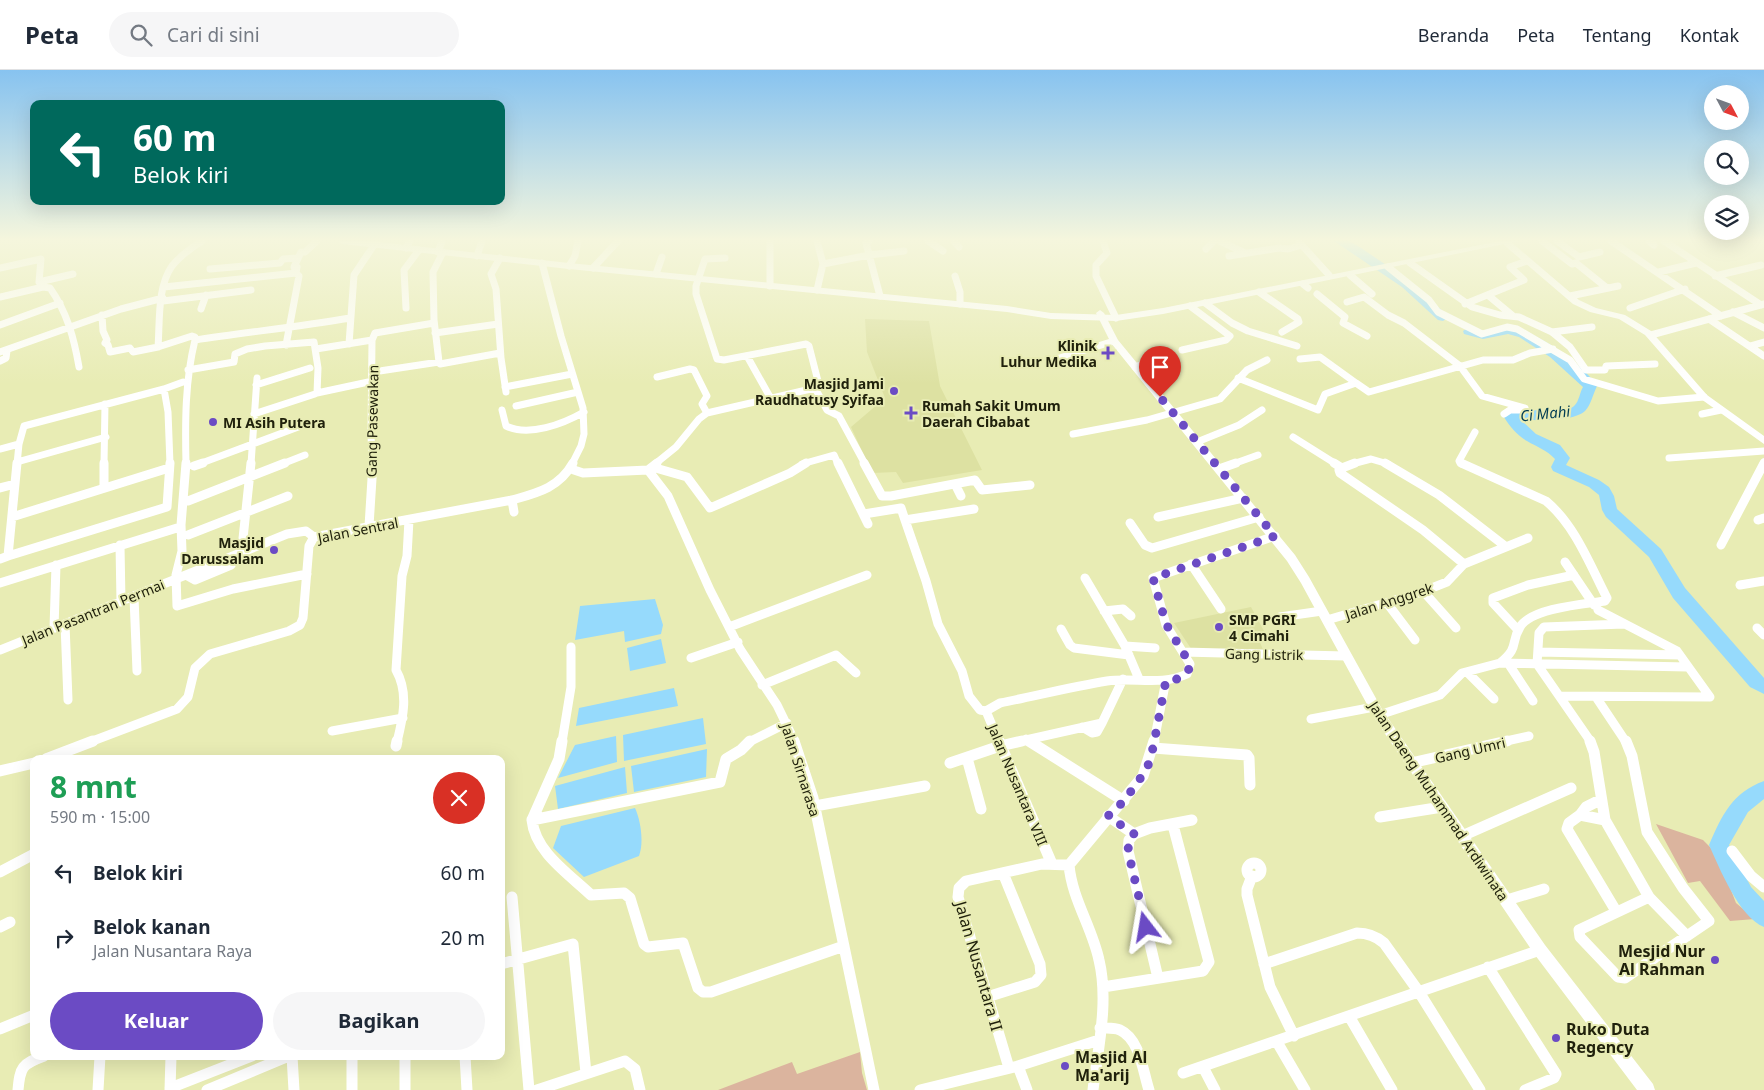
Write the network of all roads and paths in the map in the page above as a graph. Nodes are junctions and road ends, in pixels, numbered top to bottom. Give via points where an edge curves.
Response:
1 (164, 288) edge
2 (37, 289) edge
3 (50, 289) edge
4 (297, 289) edge
5 (353, 289) edge
6 (405, 289) edge
7 (433, 289) edge
8 (496, 289) edge
9 (549, 289) edge
10 (696, 289) edge
11 (801, 289) edge
12 (878, 289) edge
13 (959, 289) edge
14 (1102, 289) edge
15 (1256, 289) edge
16 (1286, 289) edge
17 (1366, 289) edge
18 (1412, 289) edge
19 (1444, 289) edge
20 (1505, 289) edge
21 (1561, 289) edge
22 (1604, 289) edge
23 (1685, 289) joint
24 (1736, 289) edge
25 (251, 290) dead end
26 (817, 290) joint
27 (1259, 292) junction
28 (1317, 294) dead end
29 (1372, 294) dead end
30 (206, 295) junction
31 (880, 296) junction
32 (1488, 296) junction
33 (1570, 296) junction
34 (0, 297) edge
35 (163, 300) junction
36 (1347, 302) dead end
37 (60, 303) junction
38 (1205, 303) junction
39 (960, 304) junction
40 (1465, 304) junction
41 (1763, 305) edge
42 (1190, 306) junction
43 (406, 308) dead end
44 (1630, 308) dead end
45 (201, 309) dead end
46 (1733, 312) junction
47 (1115, 315) junction
48 (102, 316) junction
49 (1101, 316) junction
50 (1514, 316) junction
51 (1721, 316) junction
52 (350, 318) junction
53 (1709, 319) junction
54 (434, 323) junction
55 (0, 324) edge
56 (498, 324) junction
57 (70, 326) junction
58 (1592, 327) dead end
59 (289, 328) junction
60 (1764, 328) edge
61 (1282, 332) dead end
62 (1552, 332) junction
63 (435, 333) junction
64 (1367, 336) dead end
65 (1651, 336) junction
66 (195, 340) junction
67 (372, 340) junction
68 (1114, 341) junction
69 (1764, 342) edge
70 (349, 344) junction
71 (286, 345) junction
72 (1298, 346) dead end
73 (1750, 346) junction
74 (158, 347) junction
75 (316, 349) junction
76 (1182, 350) dead end
77 (1549, 350) junction
78 (3, 351) edge
79 (500, 353) junction
80 (746, 356) junction
81 (1764, 356) edge
82 (1161, 357) dead end
83 (1300, 359) dead end
84 (1267, 360) dead end
85 (0, 361) edge
86 (1050, 361) dead end
87 (439, 362) junction
88 (1654, 364) dead end
89 (1136, 366) junction
90 (1460, 366) junction
91 (79, 367) dead end
92 (310, 368) dead end
93 (1578, 369) junction
94 (188, 370) junction
95 (1586, 370) junction
96 (373, 372) junction
97 (572, 374) junction
98 (657, 377) dead end
99 (1238, 378) junction
100 (373, 381) junction
101 (183, 382) dead end
102 (256, 382) joint
103 (1356, 383) junction
104 (815, 388) junction
105 (164, 389) junction
106 (578, 392) junction
107 (315, 394) dead end
108 (770, 396) junction
109 (1704, 397) junction
110 (106, 404) junction
111 (516, 406) dead end
112 (502, 410) dead end
113 (1262, 410) dead end
114 (1721, 410) junction
115 (584, 412) junction
116 (1172, 412) junction
117 (706, 413) junction
118 (254, 414) junction
119 (1504, 414) dead end
120 (1702, 414) dead end
121 (185, 418) junction
122 (168, 422) junction
123 (309, 423) dead end
124 (1474, 432) dead end
125 (1074, 434) dead end
126 (106, 437) junction
127 (1293, 438) dead end
128 (1764, 441) edge
129 (1197, 442) junction
130 (19, 444) junction
131 (252, 445) junction
132 (0, 449) edge
133 (1764, 451) edge
134 (306, 455) dead end
135 (1258, 455) dead end
136 (1670, 458) dead end
137 (17, 462) junction
138 (1764, 462) edge
139 (194, 466) dead end
140 (571, 466) junction
141 (169, 468) junction
142 (1342, 468) junction
143 (650, 469) junction
144 (1219, 469) junction
145 (250, 477) junction
146 (15, 484) junction
147 (955, 484) junction
148 (1030, 485) dead end
149 (0, 488) edge
150 (104, 488) junction
151 (288, 496) dead end
152 (961, 496) dead end
153 (1244, 498) junction
154 (512, 500) junction
155 (188, 501) dead end
156 (974, 509) dead end
157 (514, 512) dead end
158 (246, 513) junction
159 (864, 514) junction
160 (12, 517) junction
161 (1158, 517) dead end
162 (1259, 517) junction
163 (409, 520) junction
164 (906, 520) junction
165 (1130, 523) dead end
166 (868, 524) dead end
167 (369, 526) junction
168 (177, 528) dead end
169 (188, 535) dead end
170 (1275, 536) junction
171 (314, 537) junction
172 (1528, 538) dead end
173 (120, 545) junction
174 (1721, 545) dead end
175 (1505, 546) junction
176 (241, 552) junction
177 (4, 557) edge
178 (1565, 562) dead end
179 (1191, 564) junction
180 (1464, 564) junction
181 (56, 565) junction
182 (306, 574) junction
183 (867, 575) dead end
184 (1574, 575) junction
185 (1085, 578) dead end
186 (176, 579) junction
187 (1764, 581) edge
188 (0, 583) edge
189 (1740, 585) dead end
190 (1424, 591) junction
191 (134, 596) junction
192 (121, 602) junction
193 (1386, 603) junction
194 (1595, 606) junction
195 (1221, 609) dead end
196 (1104, 611) junction
197 (1130, 616) dead end
198 (1324, 616) junction
199 (1280, 617) dead end
200 (65, 624) junction
201 (1624, 624) junction
202 (1608, 626) junction
203 (729, 627) junction
204 (54, 628) junction
205 (1456, 628) dead end
206 (1061, 629) dead end
207 (1518, 630) junction
208 (1415, 640) dead end
209 (738, 642) junction
210 (571, 647) dead end
211 (1154, 648) dead end
212 (0, 650) edge
213 (1127, 650) junction
214 (1183, 652) junction
215 (1538, 652) junction
216 (1680, 655) junction
217 (1346, 656) junction
218 (691, 658) dead end
219 (1504, 663) junction
220 (1537, 664) junction
221 (1687, 667) junction
222 (137, 671) dead end
223 (856, 672) dead end
224 (1467, 672) junction
225 (1123, 679) junction
226 (1139, 679) junction
227 (1166, 680) junction
228 (762, 686) junction
229 (1561, 696) junction
230 (1596, 697) junction
231 (1494, 699) dead end
232 (68, 700) dead end
233 (1533, 701) dead end
234 (986, 710) junction
235 (1376, 711) junction
236 (403, 718) junction
237 (1311, 719) dead end
238 (787, 723) junction
239 (332, 731) dead end
240 (1529, 736) dead end
241 (1026, 739) junction
242 (396, 746) dead end
243 (1000, 746) junction
244 (1153, 748) junction
245 (56, 755) edge
246 (967, 758) junction
247 (950, 763) dead end
248 (1412, 763) junction
249 (30, 764) edge
250 (0, 771) edge
251 (1250, 785) dead end
252 (925, 786) dead end
253 (1571, 788) dead end
254 (1600, 800) junction
255 (1124, 801) junction
256 (815, 806) junction
257 (1442, 807) junction
258 (981, 809) dead end
259 (1580, 815) junction
260 (1108, 816) junction
261 (1380, 816) dead end
262 (532, 820) junction
263 (1192, 820) dead end
264 (1604, 820) junction
265 (1173, 825) junction
266 (1134, 834) junction
267 (1462, 836) junction
268 (1732, 851) dead end
269 (30, 856) edge
270 (1052, 864) junction
271 (1069, 865) junction
272 (0, 872) edge
273 (1003, 873) junction
274 (1252, 876) dead end
275 (1764, 887) edge
276 (1544, 889) dead end
277 (512, 897) dead end
278 (1649, 898) junction
279 (1506, 900) junction
280 (1616, 911) junction
281 (1686, 936) junction
282 (844, 946) junction
283 (1540, 950) junction
284 (517, 959) junction
285 (505, 963) edge
286 (1264, 964) junction
287 (1488, 967) junction
288 (1158, 978) junction
289 (1103, 987) junction
290 (1419, 992) junction
291 (987, 997) junction
292 (1349, 1016) junction
293 (30, 1017) edge
294 (0, 1029) edge
295 (1100, 1034) junction
296 (1294, 1036) junction
297 (1278, 1042) junction
298 (33, 1060) edge
299 (100, 1060) edge
300 (171, 1060) edge
301 (242, 1060) edge
302 (280, 1060) edge
303 (290, 1060) edge
304 (352, 1060) edge
305 (405, 1060) edge
306 (465, 1060) edge
307 (1203, 1066) junction
308 (1014, 1067) junction
309 (586, 1073) junction
310 (1182, 1073) dead end
311 (170, 1089) edge
312 (18, 1090) edge
313 (98, 1090) edge
314 (208, 1090) edge
315 (294, 1090) edge
316 (352, 1090) edge
317 (405, 1090) edge
318 (467, 1090) edge
319 (529, 1090) edge
320 (537, 1090) edge
321 (640, 1090) edge
322 (874, 1090) edge
323 (920, 1090) edge
324 (1027, 1090) edge
325 (1093, 1090) edge
326 (1149, 1090) edge
327 (1215, 1090) edge
328 (1304, 1090) edge
329 (1392, 1090) edge
330 (1480, 1090) edge
331 (1525, 1090) edge
332 (1647, 1090) edge

1 - 35 street
2 - 34 street
3 - 37 street
4 - 59 street
5 - 52 street
6 - 43 street
7 - 54 street
8 - 56 street
9 - 97 street, Jalan Sentral
10 - 80 street via 717,359
11 - 26 highway
12 - 31 street
13 - 39 street
14 - 47 street
15 - 47 highway
16 - 27 highway
17 - 29 street
18 - 77 street via 1438,312 1473,330 1482,334 1511,327
19 - 40 street
20 - 32 street
21 - 33 main road
22 - 33 street
23 - 44 street
23 - 51 street
24 - 41 street
25 - 30 street
26 - 31 highway
27 - 38 highway
27 - 61 street via 1298,319 1299,322
28 - 64 street via 1345,317 1342,323
30 - 35 street
30 - 45 street
31 - 39 highway
32 - 40 street
32 - 50 street
33 - 65 main road via 1593,310 1617,315
35 - 48 street via 121,308
35 - 74 street
36 - 90 street via 1364,297
37 - 55 street
37 - 57 street
38 - 42 highway
38 - 72 street via 1248,331
39 - 49 highway via 1031,314
40 - 50 street via 1495,314
41 - 46 street
42 - 47 highway
42 - 76 street via 1230,336 1226,340
46 - 51 street
46 - 60 street
47 - 49 highway
48 - 57 street
48 - 74 street via 105,343 110,352 130,348 138,352
49 - 68 main road, Jalan Daeng Muhammad Ardiwinata
50 - 62 street
51 - 53 street
52 - 59 street
52 - 70 street
53 - 65 street
53 - 73 street
54 - 63 street
54 - 67 street via 380,330
56 - 63 street
56 - 79 street
57 - 78 street
57 - 91 street
58 - 62 street
59 - 66 street
59 - 71 street
62 - 95 street via 1570,347
63 - 87 street
65 - 109 main road
66 - 74 street via 192,336
66 - 94 street
67 - 70 street
67 - 96 street, Gang Pasewakan
68 - 86 street
68 - 89 main road, Jalan Daeng Muhammad Ardiwinata
69 - 73 street
70 - 75 street
71 - 75 street via 314,342
71 - 94 street via 247,349 235,354 234,362
73 - 81 street
75 - 100 street via 317,393
77 - 90 street via 1513,360 1483,360
77 - 93 street via 1570,360
78 - 85 street via 6,358
79 - 87 street
79 - 97 street via 505,389
80 - 104 street via 806,344 818,373 819,385
80 - 108 street
82 - 89 street
83 - 103 street via 1320,357
84 - 99 street
87 - 96 street
88 - 95 street
89 - 116 main road, Jalan Daeng Muhammad Ardiwinata
90 - 103 street via 1369,392
90 - 119 street via 1482,396 1525,408
92 - 102 street
93 - 95 street
93 - 109 street via 1586,380 1654,400
94 - 121 street
96 - 100 street, Gang Pasewakan
97 - 106 street, Jalan Sentral
98 - 117 street via 694,370 707,396 702,404
99 - 103 street via 1318,410 1325,394
99 - 116 street via 1220,399
100 - 167 street, Gang Pasewakan
101 - 105 street
102 - 118 street
104 - 108 street
104 - 147 street via 827,410 839,416 882,496
105 - 110 street
105 - 122 street
106 - 111 street
106 - 115 street, Jalan Sentral
107 - 118 street
108 - 117 street
109 - 114 main road
110 - 126 street
110 - 130 street via 26,425 22,428
112 - 115 street via 506,426 513,429 555,425
113 - 129 street via 1239,425
114 - 120 street
114 - 128 main road
115 - 140 street, Jalan Sentral via 584,434
116 - 125 street
116 - 129 main road, Jalan Daeng Muhammad Ardiwinata
117 - 143 street via 676,448
118 - 131 street
121 - 122 street
121 - 186 street via 182,551
122 - 141 street
123 - 131 street
124 - 194 street via 1459,461 1554,507 1607,598
126 - 137 street
126 - 150 street
127 - 142 street
129 - 144 main road, Jalan Daeng Muhammad Ardiwinata
130 - 132 street
130 - 137 street
131 - 139 street
131 - 145 street
133 - 136 street
134 - 145 street
135 - 144 street
137 - 146 street
138 - 174 street
140 - 143 street via 583,473
140 - 154 street, Jalan Sentral via 551,488
141 - 150 street
141 - 177 street via 167,507
142 - 175 street via 1369,459 1378,460 1407,474
142 - 180 street via 1340,474 1423,530
143 - 159 street via 686,477 712,508 790,473 801,464 834,455
143 - 203 street, Jalan Sirnarasa via 668,496
144 - 153 main road, Jalan Daeng Muhammad Ardiwinata
145 - 155 street
145 - 158 street
146 - 149 street
146 - 160 street
147 - 148 street via 975,480 982,490
147 - 152 street
150 - 160 street
151 - 158 street
153 - 161 street
153 - 162 main road, Jalan Daeng Muhammad Ardiwinata
154 - 157 street
154 - 163 street, Jalan Sentral
156 - 164 street
158 - 169 street
158 - 176 street
159 - 164 street via 901,508
159 - 166 street
160 - 177 street
162 - 165 street via 1152,548 1145,545
162 - 170 main road, Jalan Daeng Muhammad Ardiwinata
163 - 167 street, Jalan Sentral
163 - 236 street via 396,648 396,670 403,682
164 - 234 street via 938,624 962,671 969,696 980,710
167 - 171 street, Jalan Sentral
168 - 173 street
170 - 179 street
170 - 198 main road, Jalan Daeng Muhammad Ardiwinata via 1305,580
171 - 176 street, Jalan Pasantran Permai via 306,531 294,532
171 - 182 street, Jalan Sentral via 309,546
172 - 175 street, Jalan Anggrek
173 - 181 street
173 - 192 street
175 - 180 street, Jalan Anggrek
176 - 186 street, Jalan Pasantran Permai via 224,570 196,580 186,575
178 - 184 street
179 - 195 street
179 - 214 street via 1153,578 1166,624
180 - 190 street, Jalan Anggrek via 1447,582
181 - 188 street
181 - 204 street
182 - 186 street via 233,589 177,606
182 - 245 street, Jalan Sentral via 303,618 295,629 210,654 195,665 189,697 183,705
183 - 203 street
184 - 194 street
184 - 207 street via 1528,585 1493,598 1492,603
185 - 196 street
186 - 191 street, Jalan Pasantran Permai
187 - 189 street
190 - 193 street, Jalan Anggrek
190 - 205 street
191 - 192 street, Jalan Pasantran Permai
191 - 222 street
192 - 200 street, Jalan Pasantran Permai
193 - 198 street, Jalan Anggrek
193 - 208 street
194 - 201 street
194 - 202 street
194 - 207 street via 1578,604 1532,617
196 - 197 street via 1122,608
196 - 213 street
198 - 199 street, Jalan Anggrek
198 - 217 main road, Jalan Daeng Muhammad Ardiwinata
200 - 204 street, Jalan Pasantran Permai
200 - 232 street
201 - 202 street
201 - 216 street
202 - 215 street via 1544,627 1539,633
203 - 209 street, Jalan Sirnarasa
204 - 212 street, Jalan Pasantran Permai
206 - 213 street via 1074,648
207 - 219 street via 1512,652
209 - 218 street
209 - 228 street, Jalan Sirnarasa
210 - 262 street via 571,687 559,759
211 - 213 street
213 - 226 street
214 - 217 street, Gang Listrik
214 - 227 street via 1190,664 1187,674 1179,680
215 - 216 street
215 - 220 street
216 - 221 street
217 - 235 main road, Jalan Daeng Muhammad Ardiwinata
219 - 220 street
219 - 224 street
219 - 233 street
220 - 221 street
220 - 229 street
221 - 230 street via 1710,698
223 - 228 street via 836,655
224 - 231 street
224 - 235 street via 1457,676 1440,695
225 - 226 street, Jalan Nusantara VIII
225 - 234 street, Jalan Nusantara VIII via 1000,703
225 - 241 street via 1097,732 1092,733 1082,727
226 - 227 street, Jalan Nusantara VIII
227 - 244 street
228 - 238 street, Jalan Sirnarasa
229 - 230 street
229 - 254 street via 1590,738
230 - 281 street via 1623,735 1632,756 1647,832 1683,888 1709,919 1708,923
234 - 243 street, Jalan Nusantara VIII
235 - 237 street
235 - 248 main road, Jalan Daeng Muhammad Ardiwinata
236 - 239 street
236 - 242 street
238 - 256 street, Jalan Sirnarasa
238 - 262 street via 752,739 726,759 720,782
240 - 248 street, Gang Umri
241 - 243 street
241 - 255 street
243 - 246 street
243 - 270 street, Jalan Nusantara VIII
244 - 251 street via 1247,755
244 - 255 street via 1143,776
246 - 247 street
246 - 258 street
248 - 257 main road, Jalan Daeng Muhammad Ardiwinata
249 - 250 street
252 - 256 street
253 - 267 street
254 - 259 street via 1586,807
254 - 264 street
255 - 260 street
256 - 282 street, Jalan Sirnarasa
257 - 261 street
257 - 267 main road, Jalan Daeng Muhammad Ardiwinata
259 - 264 street
259 - 280 street via 1567,826 1569,836
260 - 266 street
260 - 271 street
262 - 282 street via 531,828 540,846 592,895 624,894 630,898 644,944 648,947 684,943 698,988 703,992
263 - 265 street
264 - 278 street
265 - 266 street
265 - 288 street via 1209,962 1203,971
266 - 288 street via 1129,840 1128,851
267 - 279 main road, Jalan Daeng Muhammad Ardiwinata
268 - 275 street via 1750,876
269 - 272 street
270 - 271 street, Jalan Nusantara II
270 - 273 street, Jalan Nusantara II
271 - 289 street via 1072,888 1092,939
273 - 291 street, Jalan Nusantara II via 966,881 959,888 958,897
273 - 291 street via 1040,964 1041,975 1035,982
274 - 286 street via 1247,894
276 - 279 street
277 - 284 street
278 - 280 street
278 - 281 street
279 - 283 main road, Jalan Daeng Muhammad Ardiwinata
280 - 281 street via 1578,933 1618,977 1625,978
282 - 322 street, Jalan Sirnarasa
283 - 287 street
283 - 332 main road, Jalan Daeng Muhammad Ardiwinata
284 - 285 street
284 - 309 street via 573,944
284 - 319 street
286 - 290 street via 1364,932 1384,943
286 - 296 street via 1270,987
287 - 290 street
287 - 331 street via 1556,1074 1554,1078
288 - 289 street
289 - 295 street
290 - 292 street
290 - 330 street
291 - 308 street, Jalan Nusantara II
292 - 296 street
292 - 329 street
293 - 294 street
295 - 308 street
295 - 325 street
295 - 326 street via 1119,1029 1129,1036
296 - 297 street
297 - 307 street
297 - 328 street
298 - 312 street via 20,1070
299 - 313 street
300 - 311 street
301 - 311 street
302 - 314 street
303 - 315 street
304 - 316 street
305 - 317 street
306 - 318 street
307 - 310 street
307 - 327 street
308 - 323 street
308 - 324 street, Jalan Nusantara II
309 - 320 street
309 - 321 street via 624,1061 631,1063 637,1070

